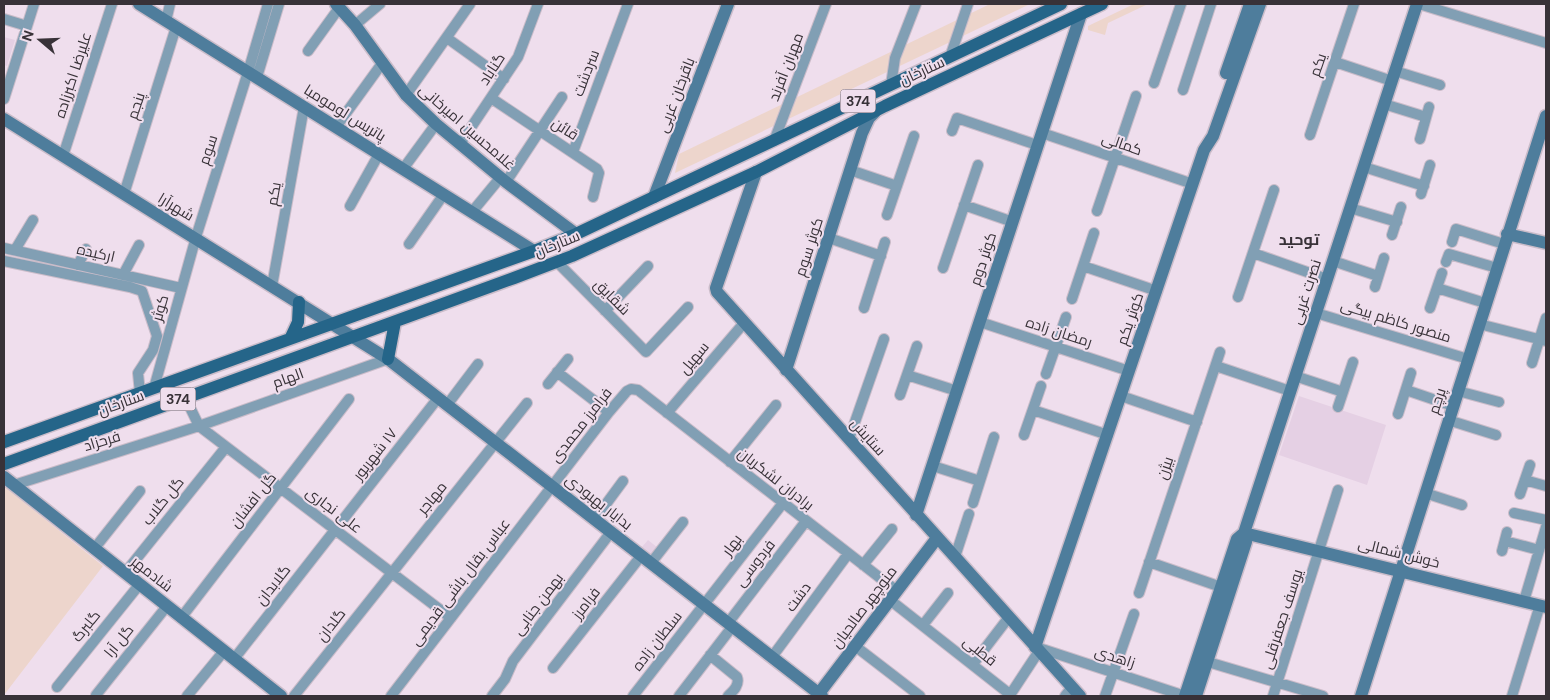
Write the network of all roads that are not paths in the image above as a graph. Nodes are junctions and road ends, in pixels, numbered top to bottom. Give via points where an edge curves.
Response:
1 (34, 4) edge
2 (112, 4) edge
3 (139, 4) edge
4 (170, 4) edge
5 (380, 4) edge
6 (470, 4) edge
7 (538, 4) edge
8 (628, 4) edge
9 (728, 4) edge
10 (826, 4) edge
11 (916, 4) edge
12 (1061, 4) edge
13 (1102, 4) edge
14 (1181, 4) edge
15 (1211, 4) edge
16 (1250, 4) edge
17 (1260, 4) edge
18 (1354, 4) edge
19 (1418, 4) edge
20 (965, 5) edge
21 (337, 6) edge
22 (1043, 8) edge
23 (271, 11) edge
24 (1081, 14) junction
25 (4, 19) edge
26 (171, 24) junction
27 (355, 25) junction
28 (27, 26) junction
29 (447, 38) junction
30 (1546, 42) edge
31 (308, 51) dead end
32 (950, 57) junction
33 (383, 62) junction
34 (1335, 62) junction
35 (253, 75) junction
36 (1394, 76) junction
37 (504, 79) junction
38 (1154, 83) dead end
39 (891, 85) junction
40 (1440, 85) dead end
41 (1184, 90) dead end
42 (876, 92) junction
43 (406, 95) junction
44 (1136, 96) dead end
45 (562, 97) dead end
46 (490, 98) junction
47 (4, 99) edge
48 (1384, 104) junction
49 (304, 107) junction
50 (845, 107) junction
51 (880, 109) junction
52 (1546, 116) edge
53 (4, 119) edge
54 (436, 124) junction
55 (852, 124) junction
56 (336, 127) junction
57 (540, 131) junction
58 (952, 131) dead end
59 (862, 133) junction
60 (1310, 135) dead end
61 (914, 136) dead end
62 (1039, 139) junction
63 (1420, 139) dead end
64 (774, 140) junction
65 (460, 144) junction
66 (1204, 150) junction
67 (573, 152) junction
68 (379, 154) junction
69 (63, 156) junction
70 (1115, 158) junction
71 (978, 165) dead end
72 (1430, 165) dead end
73 (1364, 167) junction
74 (403, 169) junction
75 (850, 170) junction
76 (756, 172) junction
77 (503, 180) junction
78 (1193, 184) junction
79 (897, 186) junction
80 (1274, 190) dead end
81 (124, 194) junction
82 (444, 194) junction
83 (593, 197) dead end
84 (654, 197) junction
85 (964, 205) junction
86 (350, 206) dead end
87 (1401, 207) dead end
88 (1350, 208) junction
89 (1098, 211) dead end
90 (472, 212) junction
91 (887, 215) dead end
92 (33, 220) dead end
93 (1012, 222) junction
94 (1396, 222) junction
95 (1094, 233) dead end
96 (576, 234) junction
97 (1392, 235) dead end
98 (196, 238) junction
99 (829, 238) junction
100 (1506, 239) junction
101 (885, 242) dead end
102 (1452, 242) dead end
103 (1546, 243) edge
104 (409, 244) dead end
105 (139, 245) dead end
106 (4, 248) edge
107 (86, 249) dead end
108 (15, 250) junction
109 (534, 251) junction
110 (1253, 253) junction
111 (880, 256) junction
112 (1384, 258) dead end
113 (1333, 261) junction
114 (4, 262) edge
115 (557, 262) junction
116 (1446, 262) dead end
117 (78, 265) junction
118 (648, 266) dead end
119 (1083, 266) junction
120 (943, 268) dead end
121 (1497, 268) junction
122 (1442, 273) dead end
123 (123, 275) junction
124 (1378, 276) junction
125 (1327, 278) junction
126 (272, 286) junction
127 (181, 288) junction
128 (1374, 288) dead end
129 (1437, 288) junction
130 (1157, 291) junction
131 (1238, 297) dead end
132 (1072, 298) dead end
133 (299, 302) junction
134 (1485, 303) junction
135 (688, 307) dead end
136 (864, 308) dead end
137 (1430, 308) dead end
138 (605, 311) junction
139 (1316, 313) junction
140 (1066, 316) dead end
141 (1546, 318) edge
142 (395, 322) junction
143 (980, 322) junction
144 (332, 323) junction
145 (744, 323) junction
146 (1479, 324) junction
147 (354, 337) junction
148 (292, 338) junction
149 (884, 339) dead end
150 (1543, 340) edge
151 (917, 346) dead end
152 (1055, 347) junction
153 (1220, 352) dead end
154 (388, 358) junction
155 (568, 359) dead end
156 (1468, 359) junction
157 (1353, 362) dead end
158 (1532, 363) dead end
159 (478, 364) dead end
160 (1216, 366) junction
161 (786, 370) junction
162 (1129, 371) junction
163 (558, 372) junction
164 (1411, 373) dead end
165 (1046, 374) dead end
166 (907, 375) junction
167 (1295, 376) junction
168 (548, 384) dead end
169 (1041, 386) dead end
170 (154, 388) junction
171 (638, 390) joint
172 (1406, 390) junction
173 (957, 391) junction
174 (1290, 391) junction
175 (1458, 391) junction
176 (140, 392) junction
177 (1343, 392) junction
178 (900, 395) dead end
179 (1121, 396) junction
180 (185, 397) junction
181 (349, 399) dead end
182 (442, 401) junction
183 (1499, 402) dead end
184 (527, 403) dead end
185 (776, 405) dead end
186 (1453, 406) junction
187 (1338, 407) dead end
188 (1033, 410) junction
189 (609, 412) junction
190 (667, 413) junction
191 (1398, 414) dead end
192 (1448, 420) junction
193 (1197, 422) junction
194 (199, 426) junction
195 (1024, 434) dead end
196 (1497, 434) dead end
197 (1108, 435) junction
198 (994, 437) dead end
199 (849, 439) junction
200 (4, 442) edge
201 (496, 443) junction
202 (226, 447) junction
203 (730, 462) junction
204 (4, 464) edge
205 (1530, 464) dead end
206 (933, 466) junction
207 (1525, 480) junction
208 (9, 481) edge
209 (623, 481) dead end
210 (980, 481) junction
211 (552, 486) junction
212 (1546, 486) edge
213 (281, 488) junction
214 (140, 490) dead end
215 (1338, 490) dead end
216 (1425, 493) junction
217 (1520, 494) dead end
218 (783, 503) junction
219 (973, 503) dead end
220 (1462, 505) dead end
221 (1514, 513) dead end
222 (969, 514) dead end
223 (916, 515) junction
224 (595, 519) junction
225 (1546, 520) edge
226 (806, 521) junction
227 (683, 522) dead end
228 (1546, 527) edge
229 (335, 529) junction
230 (892, 529) dead end
231 (611, 532) junction
232 (1244, 532) junction
233 (937, 538) junction
234 (1505, 541) dead end
235 (94, 549) junction
236 (1539, 550) junction
237 (1319, 551) junction
238 (848, 554) junction
239 (955, 557) junction
240 (646, 559) junction
241 (1149, 562) junction
242 (863, 565) junction
243 (1400, 570) junction
244 (392, 572) junction
245 (125, 573) junction
246 (139, 585) junction
247 (1221, 587) junction
248 (948, 593) dead end
249 (1139, 593) dead end
250 (893, 596) junction
251 (1524, 601) junction
252 (704, 605) junction
253 (167, 606) junction
254 (1543, 606) edge
255 (1134, 614) dead end
256 (1009, 617) junction
257 (181, 618) junction
258 (451, 618) junction
259 (730, 625) junction
260 (923, 625) junction
261 (855, 646) junction
262 (1037, 649) junction
263 (229, 655) junction
264 (710, 655) junction
265 (772, 657) junction
266 (1208, 662) junction
267 (973, 664) junction
268 (553, 668) dead end
269 (1114, 672) junction
270 (1277, 682) junction
271 (57, 687) dead end
272 (1072, 693) edge
273 (96, 695) dead end
274 (820, 695) edge
275 (187, 696) edge
276 (281, 696) edge
277 (294, 696) edge
278 (391, 696) edge
279 (492, 696) edge
280 (633, 696) edge
281 (679, 696) edge
282 (728, 696) edge
283 (920, 696) edge
284 (1105, 696) edge
285 (1189, 696) edge
286 (1273, 696) edge
287 (1323, 696) edge
288 (1361, 696) edge
289 (1512, 696) edge

1 - 28 street
2 - 69 street, علیرضا اکبرزاده
3 - 26 street, پاتریس لومومبا
4 - 26 street, پنجم
5 - 27 street
6 - 29 street
7 - 37 street, گناباد via 518,57
8 - 67 street, سردشت
9 - 84 street, باقرخان غربی
10 - 64 street, مهران آفرند
11 - 39 street via 895,58
12 - 22 main road, ستارخان / 374
13 - 24 main road, ستارخان / 374
14 - 38 street
15 - 41 street
16 - 66 street via 1205,134
17 - 66 street, کوثر یکم via 1213,136
18 - 34 street, یکم
19 - 30 street
19 - 36 street, نصرت غربی
20 - 32 street
21 - 27 street, غلامحسین امیرخانی
21 - 31 street
22 - 32 main road, ستارخان / 374
23 - 35 street, سوم
24 - 51 main road, ستارخان / 374
24 - 62 street, کوثر دوم
25 - 28 street
26 - 35 street, پاتریس لومومبا
26 - 81 street, پنجم
27 - 33 street, غلامحسین امیرخانی
28 - 47 street
29 - 37 street
29 - 43 street
32 - 39 main road, ستارخان / 374
33 - 43 street, غلامحسین امیرخانی
33 - 56 street
34 - 36 street
34 - 60 street, یکم
35 - 49 street, پاتریس لومومبا
35 - 98 street, سوم
36 - 40 street
36 - 48 street, نصرت غربی
37 - 46 street, گناباد
39 - 42 main road, ستارخان / 374
42 - 50 main road, ستارخان / 374
42 - 51 main road
43 - 54 street, غلامحسین امیرخانی
44 - 70 street
45 - 57 street
46 - 57 street, قائن
46 - 65 street, گناباد
48 - 63 street via 1428,112
48 - 73 street, نصرت غربی
49 - 56 street, پاتریس لومومبا
49 - 126 street, یکم
50 - 55 main road via 858,110
50 - 64 main road, ستارخان / 374
51 - 55 main road, ستارخان / 374
51 - 59 street, کوثر سوم via 870,118
52 - 100 street, پرچم
53 - 69 street, شهرآرا
54 - 65 street, غلامحسین امیرخانی
54 - 74 street
55 - 59 street via 859,126
55 - 76 main road, ستارخان / 374
56 - 68 street, پاتریس لومومبا
57 - 67 street, قائن
57 - 77 street
58 - 62 street, کمالی via 957,118
59 - 75 street, کوثر سوم
61 - 79 street
62 - 70 street, کمالی
62 - 93 street, کوثر دوم
64 - 84 main road, ستارخان / 374
65 - 77 street, غلامحسین امیرخانی
66 - 78 street, کوثر یکم
67 - 83 street, قائن via 599,173
68 - 74 street, پاتریس لومومبا
68 - 86 street
69 - 81 street, شهرآرا
70 - 78 street, کمالی
70 - 89 street
71 - 85 street
72 - 73 street via 1422,190
73 - 88 street, نصرت غربی
74 - 82 street, پاتریس لومومبا
75 - 79 street
75 - 99 street, کوثر سوم
76 - 115 main road, ستارخان / 374
76 - 145 street, ستایش via 716,288
77 - 90 street
77 - 96 street, غلامحسین امیرخانی
78 - 130 street, کوثر یکم
79 - 91 street
80 - 110 street
81 - 98 street, شهرآرا
82 - 90 street, پاتریس لومومبا
82 - 104 street
84 - 96 main road, ستارخان / 374
85 - 93 street
85 - 120 street
87 - 94 street
88 - 94 street
88 - 113 street, نصرت غربی
90 - 109 street, پاتریس لومومبا
92 - 108 street
93 - 143 street, کوثر دوم
94 - 97 street
95 - 119 street
96 - 109 main road, ستارخان / 374
98 - 126 street, شهرآرا
98 - 127 street, کوثر
99 - 111 street
99 - 161 street, کوثر سوم
100 - 102 street via 1456,229
100 - 103 street
100 - 121 street, پرچم
101 - 111 street
105 - 123 street
106 - 108 street, ارکیده
107 - 117 street
108 - 117 street, ارکیده
109 - 144 main road, ستارخان / 374
110 - 125 street
110 - 131 street
111 - 136 street
112 - 124 street
113 - 124 street
113 - 125 street, نصرت غربی
114 - 176 street via 142,291 157,336 154,350 138,373
115 - 138 street, شقایق
115 - 142 main road, ستارخان / 374
116 - 121 street via 1449,254
117 - 123 street, ارکیده
118 - 138 street
119 - 130 street
119 - 132 street
121 - 134 street, پرچم
122 - 129 street
123 - 127 street, ارکیده
124 - 128 street
125 - 139 street, نصرت غربی
126 - 133 street, شهرآرا
127 - 170 street, کوثر
129 - 134 street
129 - 137 street
130 - 162 street, کوثر یکم
133 - 144 street, شهرآرا
133 - 148 main road via 298,322
134 - 146 street, پرچم
135 - 138 street, شقایق via 646,352
139 - 156 street, منصور کاظم بیگی
139 - 167 street, نصرت غربی
140 - 152 street
141 - 150 street
142 - 147 main road, ستارخان / 374
142 - 154 main road
143 - 152 street, رمضان زاده
143 - 173 street, کوثر دوم
144 - 147 street, شهرآرا
144 - 148 main road, ستارخان / 374
145 - 161 street, ستایش
145 - 190 street, سهیل
146 - 150 street
146 - 156 street, پرچم
147 - 154 street, بدایار بهبودی
147 - 180 main road, ستارخان / 374
148 - 170 main road, ستارخان / 374
149 - 199 street
150 - 158 street
151 - 166 street
152 - 162 street, رمضان زاده
152 - 165 street
153 - 160 street, بیژن
154 - 182 street, بدایار بهبودی
154 - 194 street, الهام
155 - 163 street
156 - 175 street, پرچم
157 - 177 street
159 - 182 street, ١٧ شهریور
160 - 174 street
160 - 193 street, بیژن
161 - 199 street, ستایش
162 - 179 street, کوثر یکم
163 - 168 street
163 - 189 street
164 - 172 street
166 - 173 street
166 - 178 street
167 - 174 street, نصرت غربی
167 - 177 street
169 - 188 street
170 - 176 main road, ستارخان / 374
171 - 189 street, فرامرز محمدی via 629,390
171 - 190 street, برادران لشکریان
172 - 186 street
172 - 191 street
173 - 206 street, کوثر دوم
174 - 232 street, نصرت غربی
175 - 183 street
175 - 186 street, پرچم
176 - 200 main road, ستارخان / 374
177 - 187 street
179 - 193 street
179 - 197 street, کوثر یکم
180 - 194 street
180 - 204 main road, ستارخان / 374
181 - 213 street, گل افشان
182 - 201 street, بدایار بهبودی
182 - 229 street, ١٧ شهریور
184 - 201 street, مهاجر
185 - 203 street
186 - 192 street, پرچم
188 - 195 street
188 - 197 street
189 - 211 street, فرامرز محمدی
190 - 203 street, برادران لشکریان
192 - 196 street
192 - 216 street, پرچم
193 - 241 street, بیژن
194 - 202 street, علی نجاری
194 - 208 street, فرحزاد
197 - 262 street, کوثر یکم
198 - 210 street
199 - 223 street, ستایش
201 - 211 street, بدایار بهبودی
201 - 244 street, مهاجر
202 - 213 street, علی نجاری
202 - 245 street, گل گلاب
203 - 218 street, برادران لشکریان
205 - 207 street
206 - 210 street
206 - 223 street, کوثر دوم
207 - 212 street
207 - 217 street
208 - 235 street, شادمهر
209 - 224 street
210 - 219 street
211 - 224 street, بدایار بهبودی
211 - 258 street, عباس بقال باشی قدیمی
213 - 229 street, علی نجاری
213 - 257 street, گل افشان
214 - 235 street
215 - 237 street, یوسف جعفرقلی
216 - 220 street
216 - 243 street, پرچم
218 - 226 street, برادران لشکریان
218 - 252 street, بهار
221 - 225 street
222 - 239 street
223 - 233 street, ستایش
224 - 231 street, بدایار بهبودی
226 - 238 street, برادران لشکریان
226 - 259 street, فردوسی
227 - 240 street, فرامرز
228 - 236 street
229 - 244 street, علی نجاری
229 - 263 street, گلابدان
230 - 242 street
231 - 240 street, بدایار بهبودی
231 - 279 street, بهمن جنابی via 513,660 505,679
232 - 237 street, خوش شمالی
232 - 247 street, نصرت غربی via 1237,539
232 - 266 street, نصرت غربی via 1246,542
233 - 239 street, ستایش
233 - 250 street, منوچهر صالحیان
234 - 236 street
235 - 245 street, شادمهر
236 - 251 street
237 - 243 street, خوش شمالی
237 - 270 street, یوسف جعفرقلی
238 - 242 street, برادران لشکریان
238 - 265 street, دشت
239 - 256 street, ستایش
240 - 252 street, بدایار بهبودی
240 - 268 street, فرامرز
241 - 247 street
241 - 249 street, بیژن
242 - 250 street, برادران لشکریان
243 - 251 street, خوش شمالی
243 - 288 street, پرچم
244 - 258 street, علی نجاری
244 - 277 street, گلدان
245 - 246 street, شادمهر
246 - 253 street, شادمهر
246 - 271 street, گلبرگ
247 - 285 street, نصرت غربی
248 - 260 street
250 - 260 street, قطبی
250 - 261 street, منوچهر صالحیان
251 - 254 street, خوش شمالی
252 - 259 street, بدایار بهبودی
252 - 280 street, سلطان زاده
253 - 257 street, شادمهر
253 - 273 street, گل آرا
254 - 289 street
255 - 269 street
256 - 262 street, ستایش
256 - 267 street
257 - 263 street, شادمهر
258 - 278 street, عباس بقال باشی قدیمی
259 - 264 street, فردوسی
259 - 265 street, بدایار بهبودی
260 - 267 street, قطبی
261 - 274 street, منوچهر صالحیان
261 - 283 street
262 - 267 street, قطبی via 1010,693
262 - 269 street, زاهدی
262 - 272 street, ستایش
263 - 275 street, گلابدان
263 - 276 street, شادمهر
264 - 281 street, فردوسی
264 - 282 street via 738,680
265 - 274 street, بدایار بهبودی
266 - 270 street
266 - 285 street, نصرت غربی
269 - 284 street
269 - 285 street, زاهدی
270 - 286 street, یوسف جعفرقلی
270 - 287 street

